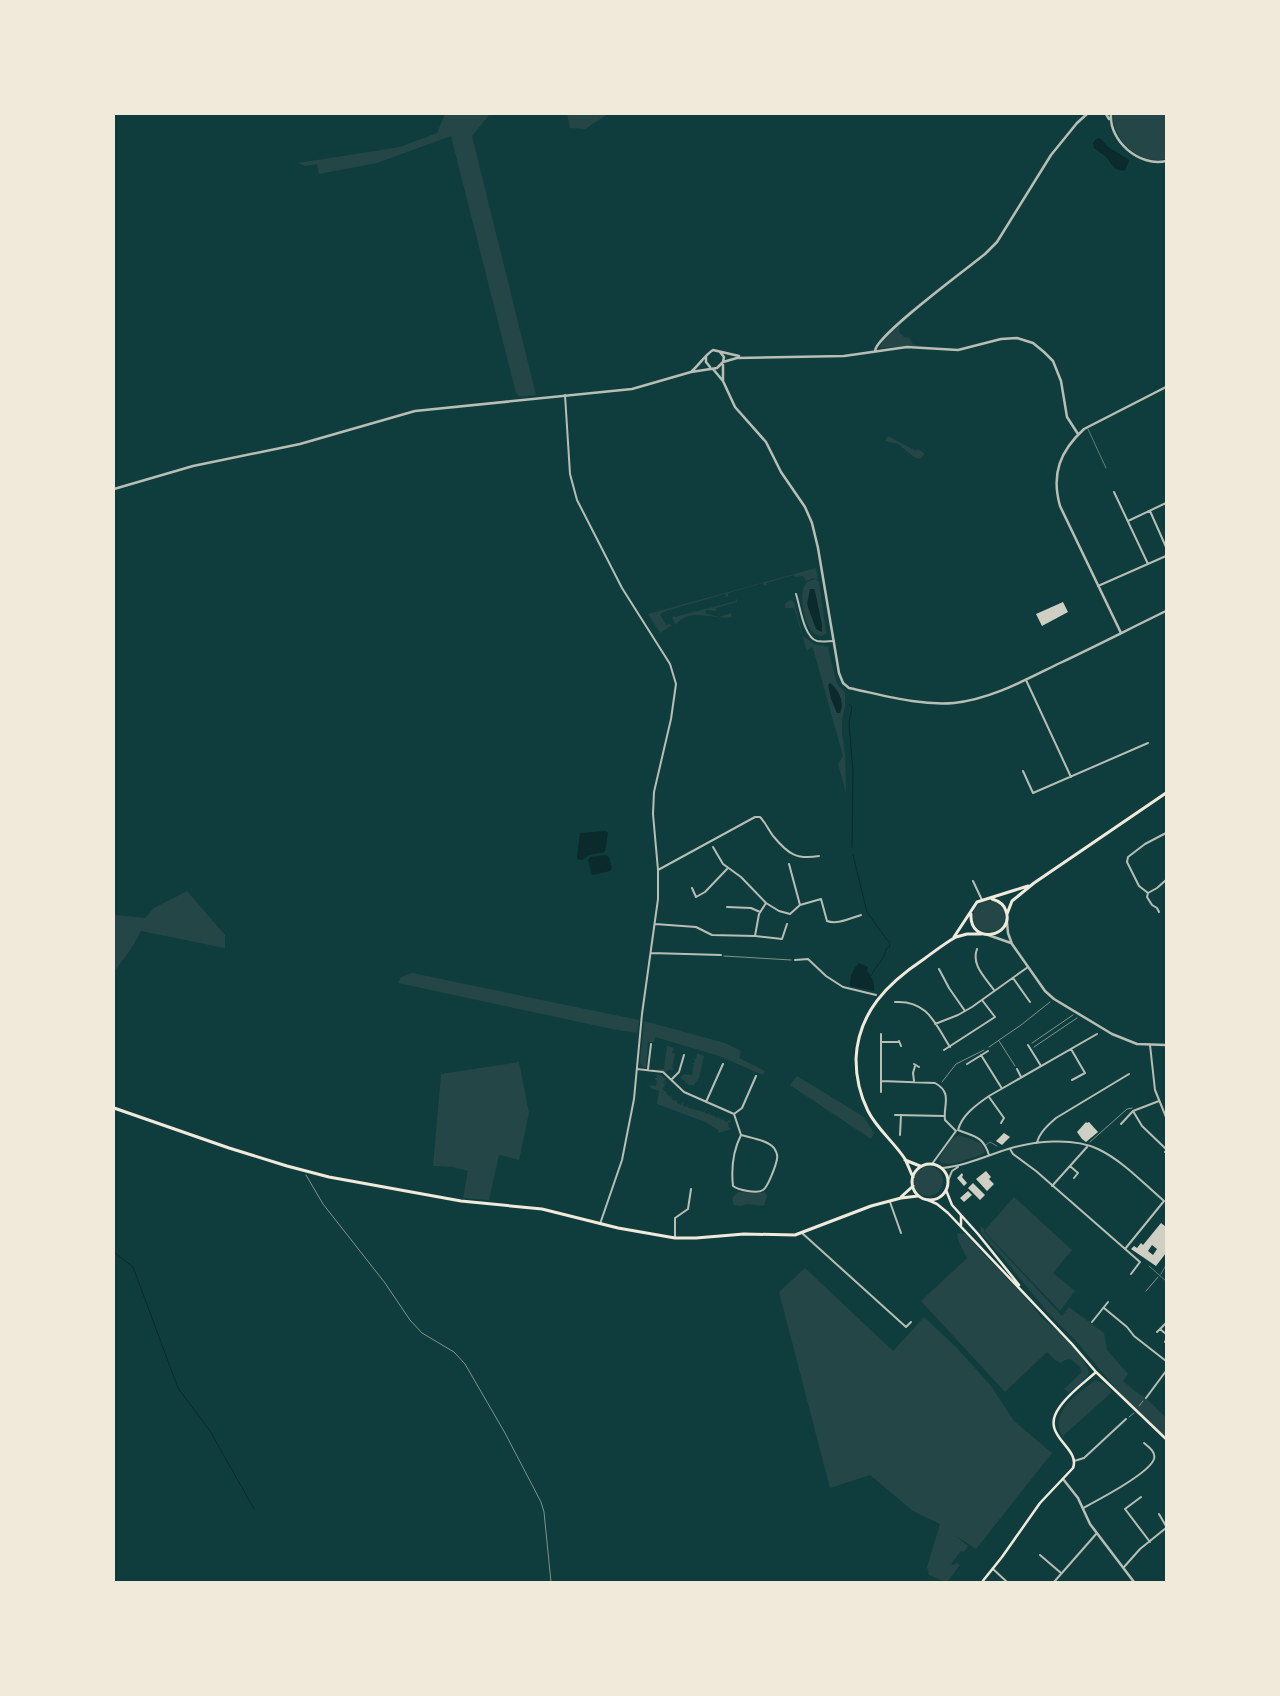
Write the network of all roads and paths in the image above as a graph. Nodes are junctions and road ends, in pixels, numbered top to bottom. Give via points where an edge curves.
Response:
1 (1087, 114) edge
2 (1106, 114) edge
3 (1110, 114) edge
4 (1110, 120) junction
5 (1165, 162) edge
6 (719, 351) junction
7 (875, 351) junction
8 (706, 356) junction
9 (743, 357) junction
10 (723, 362) junction
11 (712, 368) junction
12 (691, 372) junction
13 (723, 381) junction
14 (1166, 387) edge
15 (565, 395) junction
16 (1087, 427) junction
17 (1078, 434) junction
18 (1106, 468) dead end
19 (114, 489) edge
20 (1114, 492) dead end
21 (1166, 503) edge
22 (1150, 511) junction
23 (1128, 521) junction
24 (1166, 547) edge
25 (1166, 556) edge
26 (1148, 564) junction
27 (1098, 586) junction
28 (796, 594) dead end
29 (1166, 611) edge
30 (1121, 633) junction
31 (834, 640) junction
32 (1026, 680) junction
33 (1148, 743) dead end
34 (1023, 771) dead end
35 (1071, 777) junction
36 (1166, 793) edge
37 (1166, 833) edge
38 (713, 847) dead end
39 (819, 856) dead end
40 (789, 864) dead end
41 (727, 869) junction
42 (658, 870) junction
43 (1166, 880) edge
44 (973, 881) dead end
45 (1034, 883) junction
46 (692, 888) dead end
47 (1148, 893) junction
48 (989, 898) junction
49 (982, 900) junction
50 (766, 903) junction
51 (800, 905) junction
52 (726, 907) dead end
53 (971, 910) junction
54 (760, 912) junction
55 (1158, 912) dead end
56 (862, 916) dead end
57 (1007, 916) junction
58 (655, 924) junction
59 (787, 924) dead end
60 (981, 934) junction
61 (986, 935) junction
62 (756, 936) junction
63 (952, 939) junction
64 (1012, 944) junction
65 (977, 949) dead end
66 (651, 953) junction
67 (721, 956) joint
68 (795, 960) joint
69 (1028, 967) junction
70 (940, 969) dead end
71 (1013, 978) junction
72 (995, 991) junction
73 (876, 995) dead end
74 (1054, 999) junction
75 (982, 1000) junction
76 (895, 1002) dead end
77 (1030, 1002) dead end
78 (965, 1011) junction
79 (1076, 1013) junction
80 (1081, 1016) junction
81 (935, 1024) junction
82 (1090, 1031) dead end
83 (881, 1034) dead end
84 (1097, 1034) dead end
85 (1093, 1036) junction
86 (999, 1040) junction
87 (881, 1042) junction
88 (651, 1044) dead end
89 (1028, 1045) joint
90 (1150, 1045) junction
91 (1166, 1045) edge
92 (901, 1046) dead end
93 (950, 1047) junction
94 (1071, 1049) junction
95 (944, 1050) dead end
96 (1031, 1050) junction
97 (988, 1051) dead end
98 (684, 1055) dead end
99 (982, 1055) junction
100 (723, 1064) dead end
101 (967, 1064) dead end
102 (916, 1066) dead end
103 (1041, 1066) junction
104 (637, 1069) junction
105 (648, 1070) junction
106 (1017, 1070) joint
107 (1129, 1074) dead end
108 (756, 1076) dead end
109 (1021, 1077) junction
110 (672, 1080) junction
111 (1072, 1080) dead end
112 (881, 1082) junction
113 (914, 1082) junction
114 (941, 1086) junction
115 (1001, 1088) junction
116 (882, 1092) dead end
117 (989, 1096) junction
118 (1159, 1101) junction
119 (706, 1102) junction
120 (114, 1108) edge
121 (1134, 1110) junction
122 (734, 1114) junction
123 (896, 1115) dead end
124 (901, 1115) junction
125 (944, 1116) junction
126 (1166, 1117) edge
127 (1001, 1123) dead end
128 (1120, 1124) dead end
129 (957, 1131) junction
130 (900, 1134) dead end
131 (741, 1135) junction
132 (1037, 1143) junction
133 (986, 1145) junction
134 (997, 1146) dead end
135 (1086, 1146) junction
136 (1010, 1149) junction
137 (1166, 1150) edge
138 (990, 1155) junction
139 (905, 1160) junction
140 (932, 1164) junction
141 (960, 1165) junction
142 (920, 1166) junction
143 (1070, 1166) junction
144 (942, 1168) junction
145 (304, 1171) junction
146 (912, 1177) junction
147 (1074, 1178) dead end
148 (948, 1181) junction
149 (912, 1186) junction
150 (1052, 1186) junction
151 (691, 1189) dead end
152 (946, 1190) junction
153 (918, 1196) junction
154 (901, 1198) junction
155 (928, 1200) junction
156 (890, 1201) junction
157 (961, 1215) junction
158 (600, 1224) junction
159 (960, 1226) junction
160 (802, 1233) junction
161 (901, 1233) dead end
162 (675, 1238) junction
163 (1125, 1249) junction
164 (1166, 1265) edge
165 (1149, 1266) dead end
166 (1131, 1274) dead end
167 (1160, 1275) junction
168 (1166, 1281) edge
169 (1146, 1291) dead end
170 (1026, 1294) junction
171 (1108, 1302) dead end
172 (1104, 1308) junction
173 (911, 1322) dead end
174 (1092, 1322) dead end
175 (1166, 1324) edge
176 (1160, 1329) junction
177 (1157, 1332) dead end
178 (1166, 1334) edge
179 (1166, 1360) edge
180 (1166, 1371) edge
181 (1096, 1372) junction
182 (1146, 1398) joint
183 (1140, 1405) dead end
184 (1126, 1419) dead end
185 (1166, 1439) edge
186 (1144, 1443) dead end
187 (1074, 1461) junction
188 (1063, 1479) junction
189 (1141, 1497) dead end
190 (1083, 1508) junction
191 (1159, 1514) dead end
192 (1166, 1527) edge
193 (1097, 1533) junction
194 (1150, 1542) junction
195 (1045, 1554) dead end
196 (1124, 1567) junction
197 (993, 1569) junction
198 (1062, 1574) junction
199 (551, 1582) edge
200 (982, 1582) edge
201 (1007, 1582) edge
202 (1054, 1582) edge
203 (1134, 1582) edge

1 - 7 street via 1051,155 997,242 904,318 877,344
2 - 4 street
3 - 4 street
4 - 5 street via 1117,139 1138,157 1148,162
6 - 8 street
6 - 9 street
6 - 10 street
7 - 9 street via 834,357
7 - 17 street via 907,347 958,350 1007,338 1027,340 1056,365 1067,417
8 - 11 street via 707,364
8 - 12 street
9 - 10 street
10 - 11 street
10 - 13 street
11 - 12 street
11 - 13 street
12 - 15 street via 632,389
13 - 31 street via 735,407 766,442 781,472 806,507 818,548
14 - 16 street
15 - 19 street via 415,411 300,444 193,466
15 - 42 street via 570,474 576,500 618,580 670,664 676,684 654,792
16 - 17 street
16 - 18 lane
17 - 27 street via 1060,461 1056,491
20 - 23 street
21 - 22 street
22 - 23 street
22 - 24 street
23 - 26 street
25 - 26 street
26 - 27 street
27 - 30 street
28 - 31 street via 810,638
29 - 30 street
30 - 32 street
31 - 32 street via 839,673 846,686 902,699 934,703 971,700
32 - 35 street
33 - 35 street
34 - 35 street via 1033,793
36 - 45 main road
37 - 47 street via 1128,857 1127,862 1139,886
38 - 41 street
39 - 42 street via 806,858 792,854 764,820 755,817
40 - 51 street
41 - 46 street via 696,897
41 - 50 street via 741,877
42 - 58 street
43 - 47 street
44 - 49 street
45 - 48 main road
45 - 57 main road via 1010,904
47 - 55 street via 1147,897
48 - 49 main road
48 - 57 main road via 999,901
49 - 53 main road
50 - 51 street via 790,914
50 - 54 street
51 - 56 street via 822,899 829,922
52 - 54 street via 751,908
53 - 60 main road via 973,926
53 - 63 main road
54 - 62 street
57 - 61 main road via 1003,929
57 - 64 street
58 - 62 street via 696,927 712,935
58 - 66 street
59 - 62 street via 782,939
60 - 61 main road
60 - 63 main road
61 - 64 street
63 - 139 main road via 886,989 872,1006 859,1037 856,1066 863,1100 873,1119
64 - 69 street
65 - 72 street via 977,966
66 - 67 street
66 - 104 street
67 - 68 path
68 - 73 street via 808,959 843,987
69 - 71 street
69 - 74 street
70 - 78 street
71 - 72 street
71 - 77 street
72 - 75 street
74 - 79 street
74 - 86 path
75 - 78 street
75 - 93 street via 994,1017
76 - 81 street via 909,1001 921,1007
78 - 81 street
79 - 80 street
79 - 89 path
80 - 90 street via 1112,1034 1137,1044
80 - 96 path
81 - 93 street
82 - 85 street
83 - 87 street
84 - 85 street
85 - 94 street
86 - 106 path
86 - 114 path via 956,1064
87 - 92 street via 899,1042
87 - 112 street
88 - 105 street
89 - 96 street
90 - 91 street
90 - 118 street
93 - 95 street
94 - 103 street
94 - 111 street via 1085,1073
96 - 103 street
97 - 99 street
98 - 110 street via 680,1070
99 - 101 street
99 - 115 street
100 - 119 street
102 - 113 street
103 - 109 street
104 - 105 street
104 - 158 street via 622,1160
105 - 110 street via 663,1072
106 - 109 street
107 - 132 street via 1056,1118
108 - 122 street via 742,1108
109 - 115 street
110 - 119 street via 684,1092
112 - 113 street
112 - 116 street
113 - 114 street
114 - 125 street via 947,1096
115 - 117 street
117 - 127 street via 1004,1118
117 - 129 street via 961,1121
118 - 121 street
118 - 126 street
119 - 122 street
120 - 145 main road
121 - 128 street
121 - 135 path via 1127,1109
121 - 137 street via 1142,1126
122 - 131 street
123 - 124 street
124 - 125 street
124 - 130 street
125 - 129 street
129 - 133 street
129 - 140 street
131 - 131 street via 769,1144 777,1154 767,1186 759,1192 738,1190 733,1186 732,1166
132 - 135 street via 1062,1142
132 - 136 street
133 - 134 lane via 990,1142
133 - 138 street
135 - 143 street
135 - 163 street via 1113,1159 1164,1201
136 - 138 street
136 - 150 street
138 - 141 street
139 - 142 main road
139 - 146 main road
140 - 142 main road
140 - 144 main road
141 - 144 street
141 - 148 street via 952,1171
142 - 146 main road
143 - 147 street via 1078,1173
143 - 150 street
144 - 148 main road
145 - 158 main road via 461,1201 542,1209
145 - 199 path via 323,1204 410,1320 422,1333 454,1352 465,1364 541,1502
146 - 149 main road
148 - 152 main road
149 - 153 main road
149 - 154 main road
150 - 163 street
151 - 162 street via 688,1209 676,1218
152 - 155 main road via 939,1198
152 - 157 main road via 952,1205
153 - 154 main road
153 - 155 main road
154 - 156 main road
155 - 159 main road via 942,1208
156 - 160 main road
156 - 161 street
157 - 159 main road
157 - 170 main road
158 - 162 main road
159 - 170 main road
160 - 162 main road
160 - 173 street via 906,1327
163 - 166 street via 1140,1262
164 - 167 lane
165 - 167 lane
167 - 168 lane
167 - 169 path
170 - 181 main road
171 - 172 street
172 - 174 street
172 - 179 street
175 - 176 street
176 - 177 street
176 - 178 street
180 - 182 street
181 - 185 main road
181 - 187 main road via 1061,1405 1055,1417 1057,1437
182 - 183 path
184 - 187 street via 1084,1458
186 - 190 street via 1154,1453 1150,1465 1126,1484
187 - 188 main road via 1073,1468
188 - 190 street
188 - 197 main road via 1040,1502
189 - 194 street via 1125,1509
190 - 193 street
191 - 192 street
192 - 194 street
193 - 196 street
193 - 198 street
194 - 196 street
195 - 198 street via 1041,1556
196 - 203 street
197 - 200 main road
197 - 201 street
198 - 202 street

